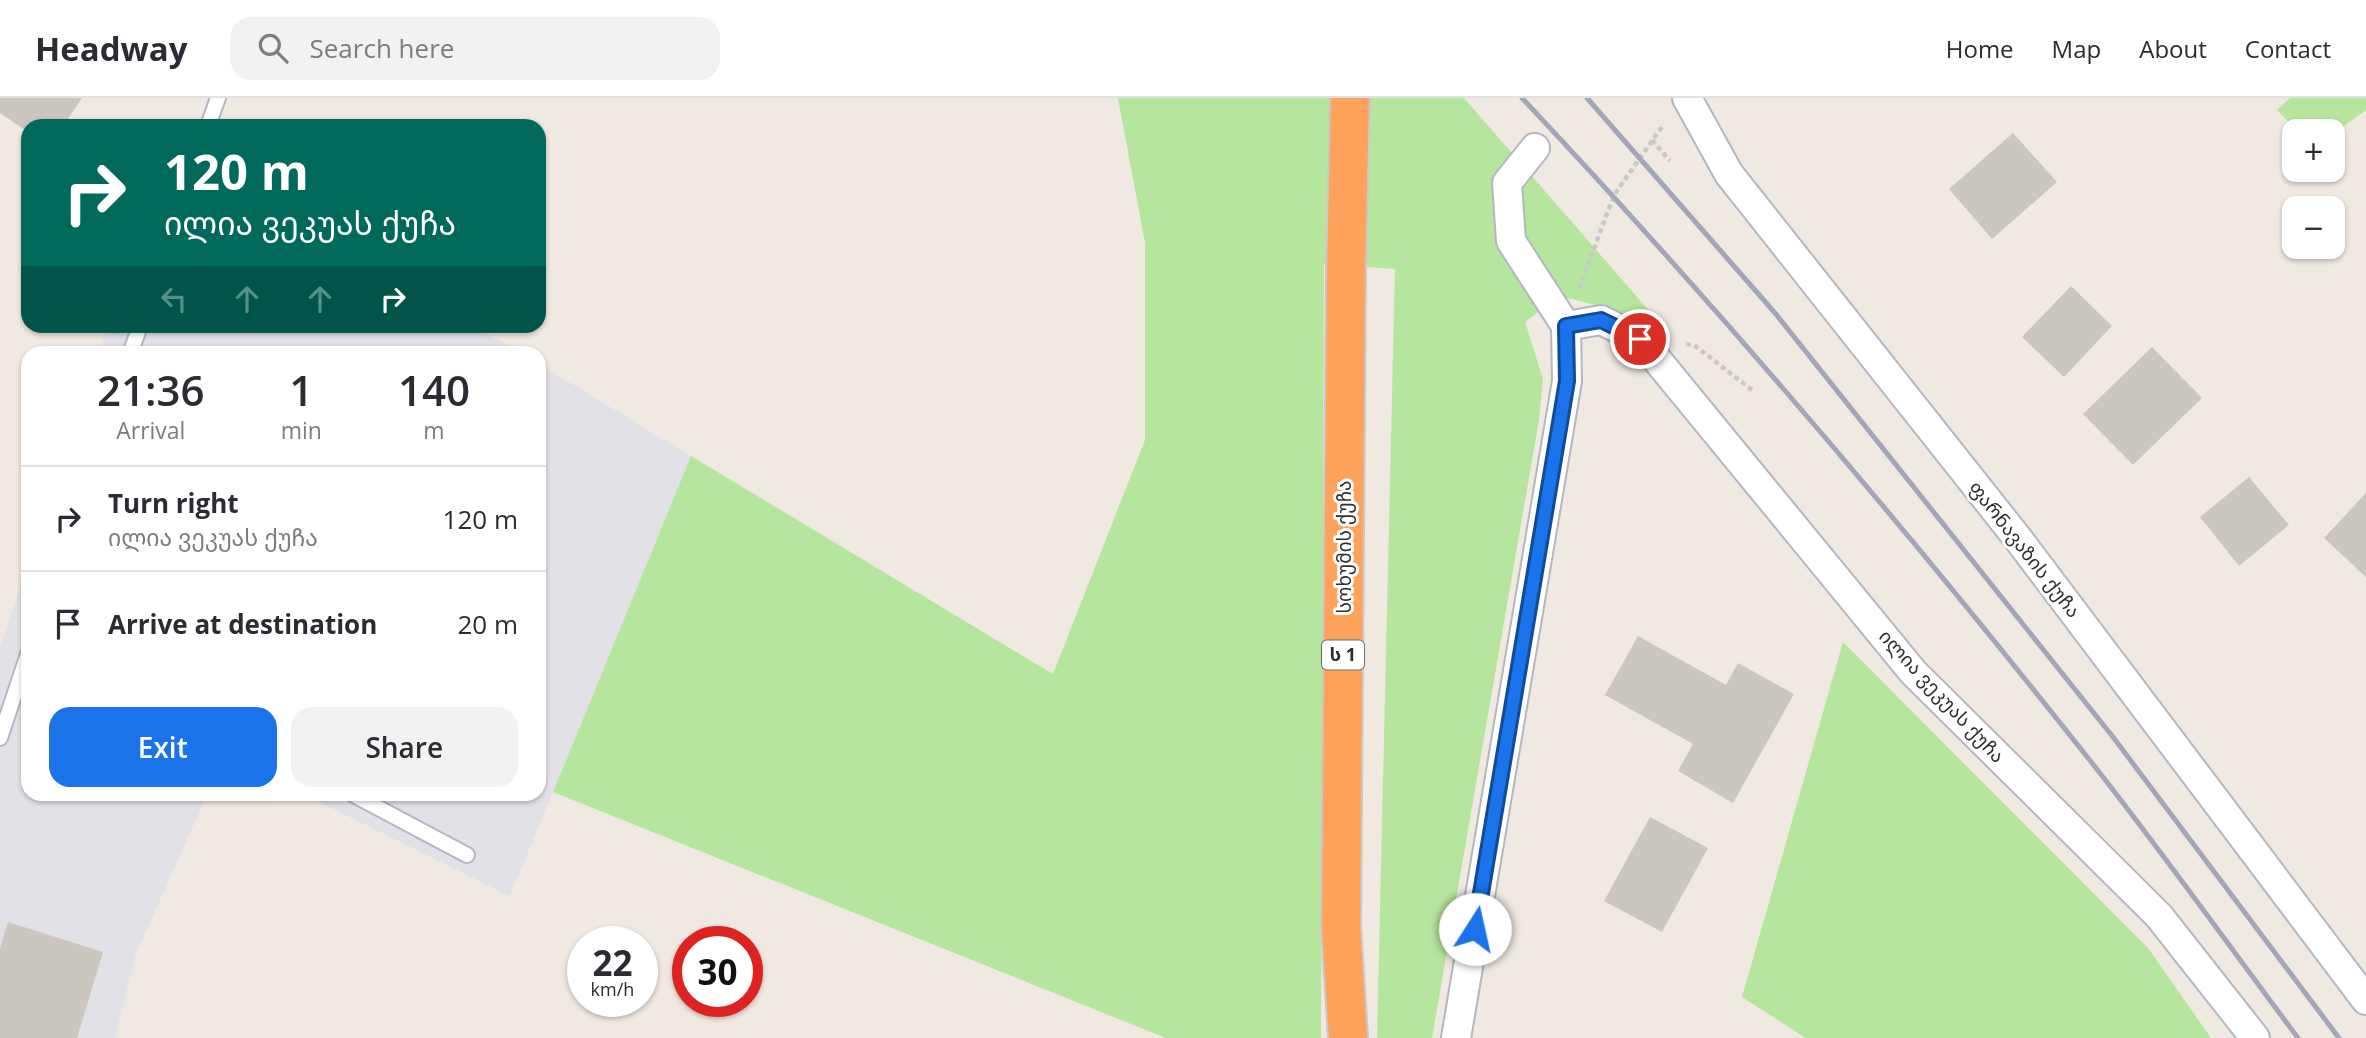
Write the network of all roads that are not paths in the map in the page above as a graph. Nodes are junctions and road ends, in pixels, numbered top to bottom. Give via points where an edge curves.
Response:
1 (218, 98) edge
2 (1350, 98) edge
3 (1686, 98) edge
4 (210, 119) edge
5 (1535, 148) dead end
6 (1566, 326) junction
7 (21, 671) edge
8 (4, 713) edge
9 (0, 738) edge
10 (365, 801) edge
11 (467, 855) dead end
12 (2366, 1000) edge
13 (1348, 1038) edge
14 (1456, 1038) edge
15 (2255, 1038) edge

1 - 4 lane
2 - 13 highway, სოხუმის ქუჩა / ს 1 via 1341,927
3 - 12 street, ფარნავაზის ქუჩა via 1729,174 2019,540
5 - 6 street via 1507,183 1511,241
6 - 14 street via 1567,381
6 - 15 street, ილია ვეკუას ქუჩა via 1601,320 1640,339 1913,671 2159,916
7 - 8 lane
8 - 9 lane
10 - 11 lane

